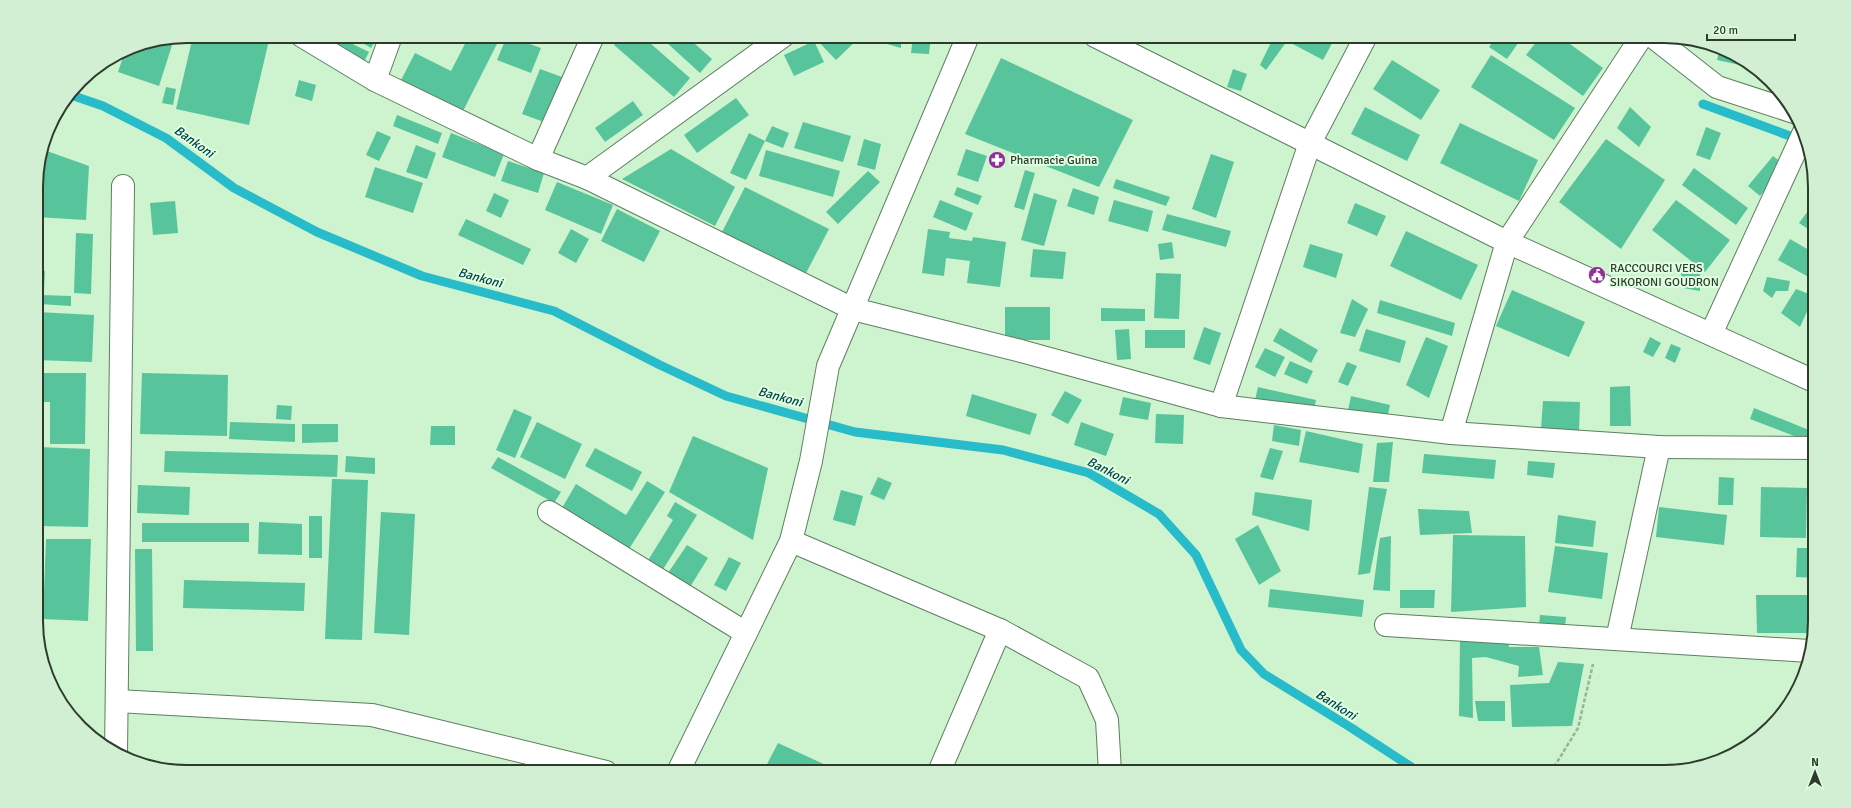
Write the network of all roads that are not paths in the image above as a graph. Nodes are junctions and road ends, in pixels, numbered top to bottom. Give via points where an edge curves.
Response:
1 (313, 43) edge
2 (388, 43) edge
3 (591, 43) edge
4 (773, 43) edge
5 (965, 43) edge
6 (1109, 43) edge
7 (1362, 43) edge
8 (1637, 43) edge
9 (1661, 43) edge
10 (374, 80) junction
11 (1785, 109) edge
12 (1800, 141) edge
13 (1310, 143) junction
14 (538, 159) junction
15 (587, 178) junction
16 (123, 186) dead end
17 (1507, 242) junction
18 (853, 309) junction
19 (1711, 334) junction
20 (1808, 379) edge
21 (1221, 406) junction
22 (1451, 433) junction
23 (1659, 447) junction
24 (1808, 448) edge
25 (549, 512) dead end
26 (791, 541) junction
27 (1386, 625) dead end
28 (1000, 630) junction
29 (746, 633) junction
30 (1608, 639) junction
31 (1805, 651) edge
32 (117, 701) junction
33 (116, 746) edge
34 (577, 765) edge
35 (681, 765) edge
36 (942, 765) edge
37 (1110, 765) edge

1 - 10 street
2 - 10 street
3 - 14 street
4 - 15 street
5 - 18 street
6 - 13 street
7 - 13 street
8 - 17 street
9 - 11 street via 1717,88
10 - 14 street
12 - 19 street
13 - 17 street
13 - 21 street
14 - 15 street
15 - 18 street
16 - 32 street
17 - 19 street
17 - 22 street
18 - 21 street via 1021,351
18 - 26 street via 828,366 811,461
19 - 20 street
21 - 22 street
22 - 23 street
23 - 24 street
23 - 30 street
25 - 29 street
26 - 28 street
26 - 29 street
27 - 30 street
28 - 36 street
28 - 37 street via 1088,678 1107,720
29 - 35 street
30 - 31 street
32 - 33 street
32 - 34 street via 372,715

